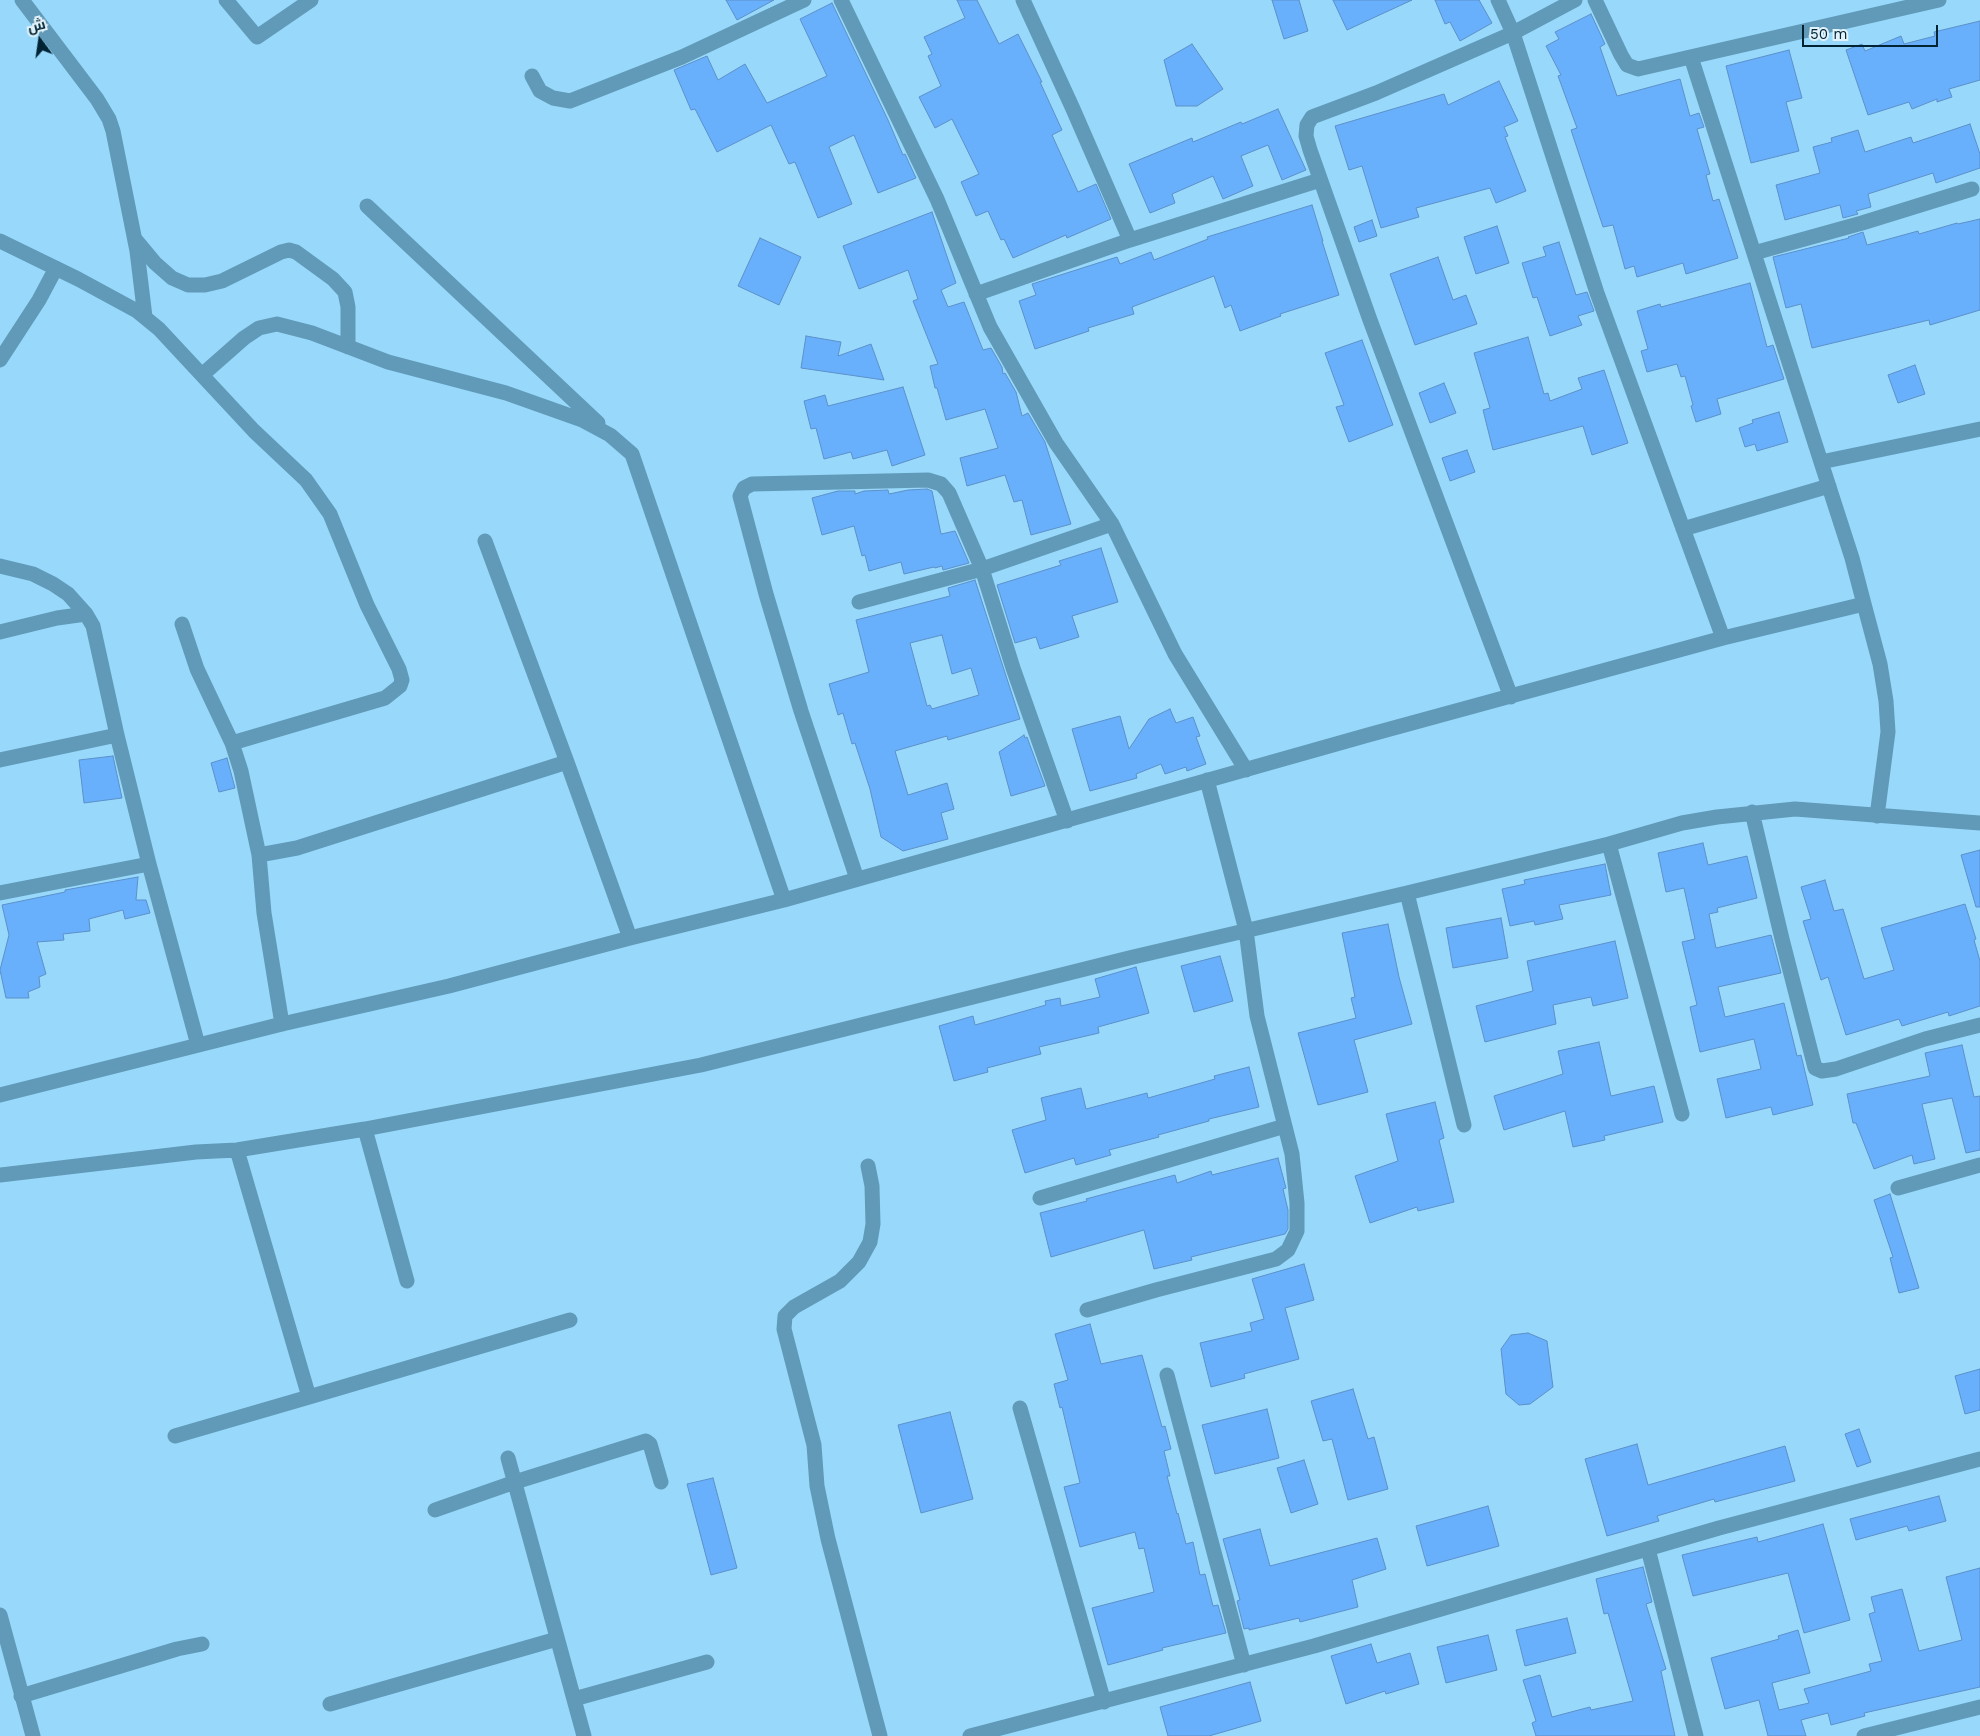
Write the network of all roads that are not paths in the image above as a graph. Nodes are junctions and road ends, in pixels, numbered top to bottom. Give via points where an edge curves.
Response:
1 (22, 0) edge
2 (226, 0) edge
3 (311, 0) edge
4 (804, 0) edge
5 (841, 0) edge
6 (1023, 0) edge
7 (1498, 0) edge
8 (1575, 0) edge
9 (1595, 0) edge
10 (1939, 0) edge
11 (1513, 33) junction
12 (1692, 57) junction
13 (532, 76) dead end
14 (1320, 180) junction
15 (1972, 189) dead end
16 (367, 206) dead end
17 (134, 237) junction
18 (1130, 240) junction
19 (0, 241) edge
20 (1754, 253) junction
21 (56, 268) junction
22 (976, 294) junction
23 (145, 317) junction
24 (348, 347) junction
25 (0, 360) edge
26 (202, 375) junction
27 (1980, 429) edge
28 (632, 454) junction
29 (1822, 462) junction
30 (1829, 486) junction
31 (1112, 524) junction
32 (1683, 529) junction
33 (485, 541) dead end
34 (0, 566) edge
35 (982, 569) junction
36 (859, 602) dead end
37 (1864, 604) junction
38 (86, 614) junction
39 (182, 624) dead end
40 (0, 632) edge
41 (1723, 638) junction
42 (1511, 697) junction
43 (117, 735) junction
44 (232, 743) junction
45 (0, 760) edge
46 (567, 762) junction
47 (1246, 770) junction
48 (1207, 780) junction
49 (1752, 812) junction
50 (1877, 816) junction
51 (1066, 821) junction
52 (1980, 823) edge
53 (1608, 844) junction
54 (259, 855) junction
55 (149, 864) junction
56 (857, 879) junction
57 (0, 893) edge
58 (1407, 893) junction
59 (784, 900) junction
60 (1246, 930) junction
61 (630, 938) junction
62 (282, 1024) junction
63 (1980, 1026) edge
64 (198, 1045) junction
65 (0, 1095) edge
66 (1682, 1114) dead end
67 (1464, 1125) dead end
68 (1285, 1126) junction
69 (365, 1129) junction
70 (237, 1150) junction
71 (1980, 1165) edge
72 (868, 1166) dead end
73 (0, 1175) edge
74 (1898, 1188) dead end
75 (1040, 1198) dead end
76 (407, 1280) dead end
77 (1087, 1310) dead end
78 (570, 1320) dead end
79 (1167, 1375) dead end
80 (309, 1397) junction
81 (1020, 1408) dead end
82 (175, 1436) dead end
83 (508, 1458) dead end
84 (1980, 1459) edge
85 (515, 1482) junction
86 (661, 1482) dead end
87 (435, 1510) dead end
88 (1648, 1549) junction
89 (0, 1615) edge
90 (557, 1639) junction
91 (202, 1644) dead end
92 (707, 1662) dead end
93 (1244, 1665) junction
94 (21, 1696) junction
95 (574, 1699) junction
96 (1104, 1702) junction
97 (330, 1704) dead end
98 (1980, 1707) edge
99 (33, 1736) edge
100 (584, 1736) edge
101 (880, 1736) edge
102 (970, 1736) edge
103 (1696, 1736) edge
104 (1864, 1736) edge

1 - 17 street via 109,119
2 - 3 street via 257,37
4 - 13 street via 682,57 570,101 553,98 540,90
5 - 22 street via 937,199
6 - 18 street
7 - 11 street
8 - 11 street
9 - 12 street via 1627,65 1638,69
10 - 12 street
11 - 14 street via 1376,93 1312,117 1306,136
11 - 32 street via 1598,293
12 - 20 street
14 - 18 street
14 - 42 street
15 - 20 street
16 - 28 street
17 - 23 street
17 - 24 street via 155,263 172,278 188,285 205,286 222,281 281,252 296,252 345,292
18 - 22 street
19 - 21 street
20 - 29 street
21 - 23 street
21 - 25 street
22 - 31 street via 990,327 1056,443
23 - 26 street
24 - 26 street via 277,324 251,333
24 - 28 street via 582,420 610,435
26 - 44 street via 306,480 323,502 402,680 396,691 385,698
27 - 29 street
28 - 59 street
29 - 30 street
30 - 32 street
30 - 37 street
31 - 35 street
31 - 47 street via 1174,654
32 - 41 street
33 - 46 street
34 - 38 street via 33,574 52,584 68,594
35 - 36 street
35 - 51 street
35 - 56 street via 949,493 941,484 928,480 752,484 744,488 740,496 798,702
37 - 41 street
37 - 50 street via 1880,664 1888,732
38 - 40 street
38 - 43 street via 93,626
39 - 44 street via 197,669
41 - 42 street
42 - 47 street
43 - 45 street
43 - 55 street
44 - 54 street
46 - 54 street via 298,848
46 - 61 street
47 - 48 street
48 - 51 street
48 - 60 street
49 - 50 street via 1794,809
49 - 53 street via 1682,824
49 - 63 street via 1815,1068 1822,1071 1836,1069 1925,1039
50 - 52 street
51 - 56 street
53 - 58 street
53 - 66 street
54 - 62 street via 264,913
55 - 57 street
55 - 64 street
56 - 59 street
58 - 60 street
58 - 67 street
59 - 61 street
60 - 68 street via 1257,1016
60 - 69 street via 701,1065
61 - 62 street via 450,986
62 - 64 street
64 - 65 street
68 - 75 street
68 - 77 street via 1292,1154 1297,1203 1296,1231 1288,1250 1276,1259
69 - 70 street
69 - 76 street
70 - 73 street
70 - 80 street
71 - 74 street
72 - 101 street via 873,1224 870,1242 859,1262 840,1281 794,1307 785,1316 784,1329 814,1444 817,1486 826,1530
78 - 80 street
79 - 93 street
80 - 82 street
81 - 96 street
83 - 85 street
84 - 88 street
85 - 86 street via 646,1441 650,1444
85 - 87 street
85 - 90 street
88 - 93 street
88 - 103 street
89 - 94 street
90 - 95 street
90 - 97 street
91 - 94 street
92 - 95 street
93 - 96 street
94 - 99 street
95 - 100 street
96 - 102 street
98 - 104 street

